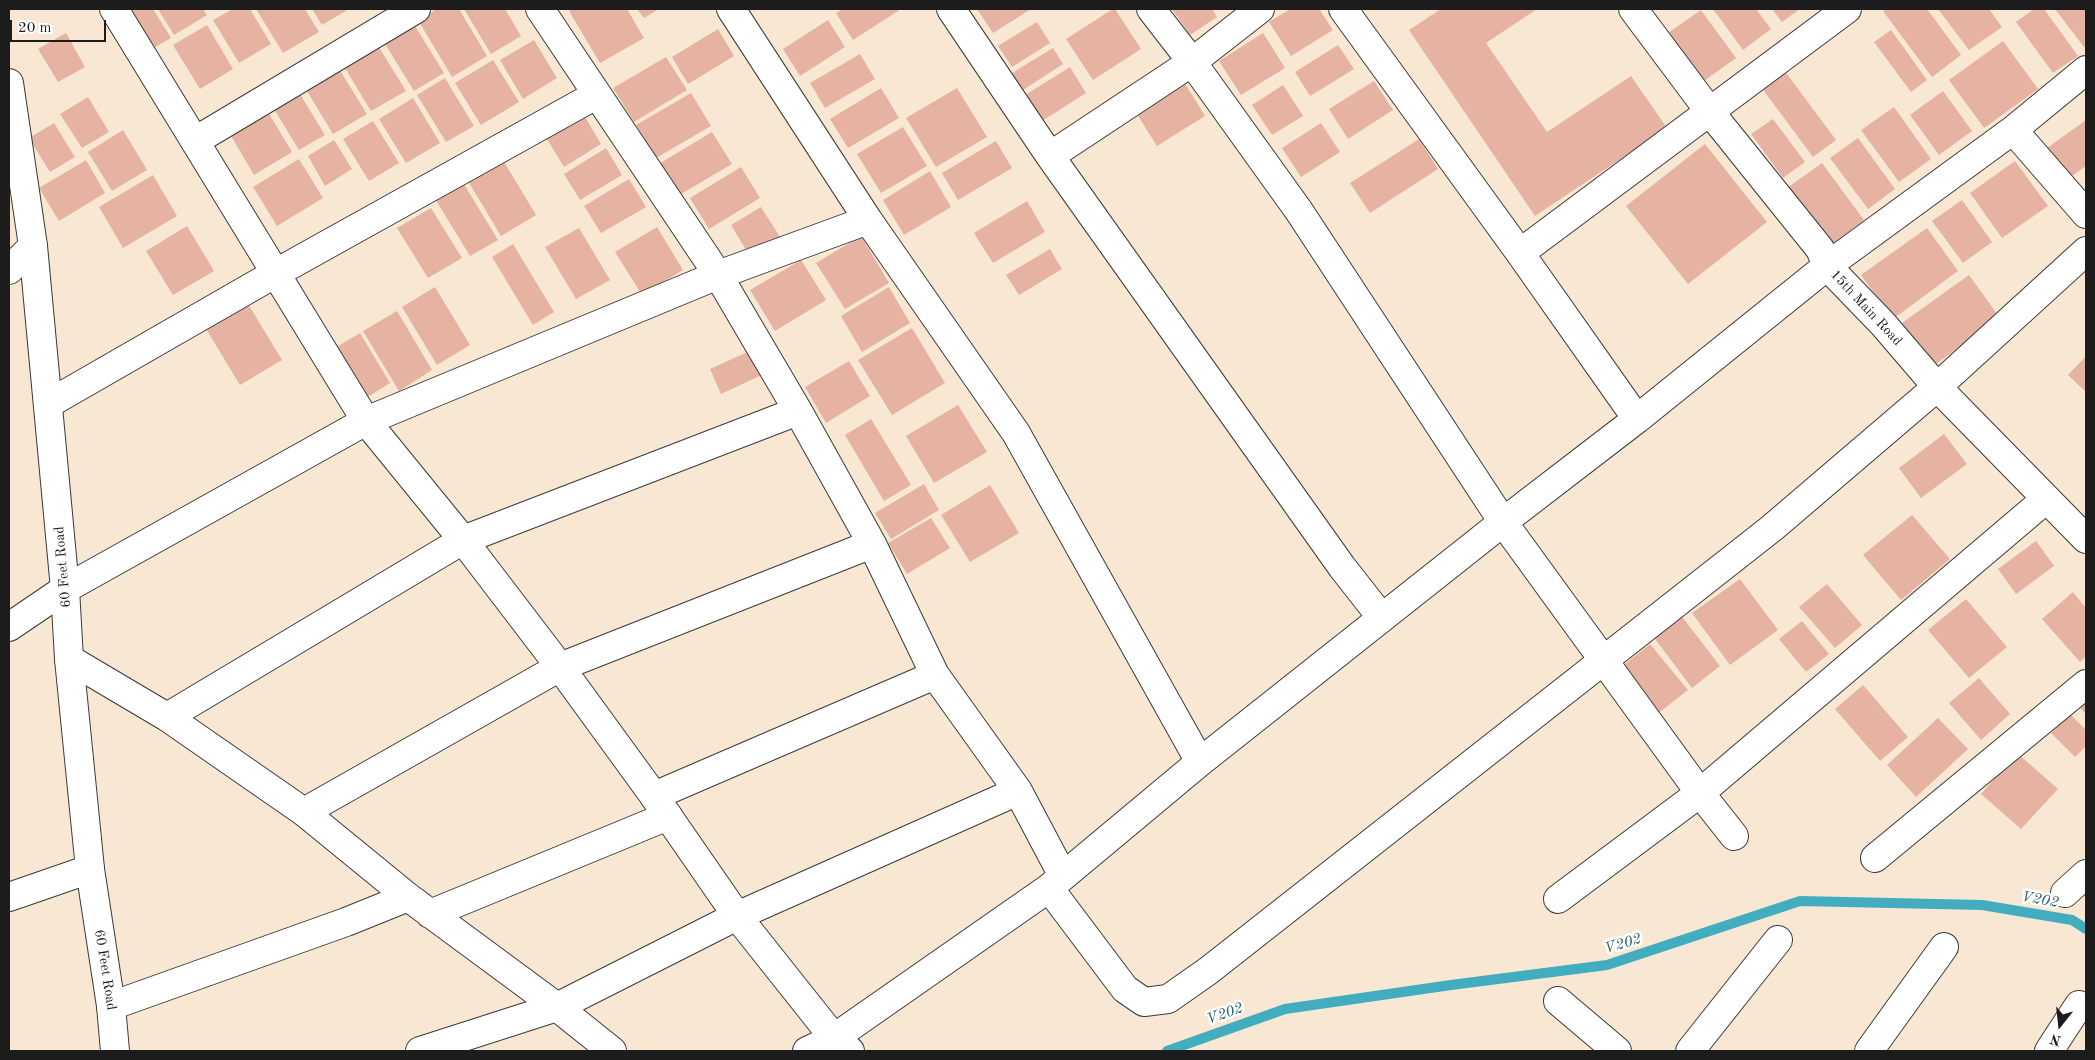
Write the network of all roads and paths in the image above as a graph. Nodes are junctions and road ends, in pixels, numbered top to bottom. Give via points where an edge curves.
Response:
1 (114, 9) edge
2 (416, 9) edge
3 (540, 9) edge
4 (731, 9) edge
5 (950, 9) edge
6 (1151, 9) edge
7 (1260, 9) edge
8 (1344, 9) edge
9 (1632, 9) edge
10 (1848, 9) edge
11 (1192, 62) junction
12 (2086, 70) edge
13 (9, 83) edge
14 (596, 95) junction
15 (1710, 112) junction
16 (2012, 130) junction
17 (195, 141) junction
18 (1050, 156) junction
19 (2086, 214) edge
20 (868, 220) junction
21 (33, 246) junction
22 (2086, 251) edge
23 (1520, 253) junction
24 (1827, 266) junction
25 (9, 270) edge
26 (276, 273) junction
27 (718, 276) junction
28 (1937, 387) junction
29 (48, 404) junction
30 (798, 411) junction
31 (1637, 419) junction
32 (366, 421) junction
33 (2046, 499) junction
34 (1503, 522) junction
35 (2086, 539) edge
36 (463, 540) junction
37 (872, 544) junction
38 (66, 589) junction
39 (1382, 618) junction
40 (9, 627) edge
41 (69, 659) junction
42 (1604, 661) junction
43 (560, 667) junction
44 (935, 674) junction
45 (2086, 684) edge
46 (167, 717) junction
47 (1200, 762) junction
48 (1018, 791) junction
49 (1700, 792) junction
50 (661, 806) junction
51 (304, 812) junction
52 (1734, 836) dead end
53 (1875, 858) dead end
54 (90, 869) junction
55 (2086, 874) edge
56 (1056, 882) junction
57 (2065, 893) dead end
58 (9, 897) edge
59 (408, 898) junction
60 (1558, 899) dead end
61 (430, 914) junction
62 (737, 916) junction
63 (1778, 940) dead end
64 (1944, 947) dead end
65 (1558, 1000) dead end
66 (2079, 1005) dead end
67 (112, 1006) junction
68 (557, 1007) junction
69 (842, 1045) edge
70 (115, 1051) edge
71 (420, 1051) edge
72 (612, 1051) edge
73 (807, 1051) edge
74 (1617, 1051) edge
75 (1690, 1051) edge
76 (1870, 1051) edge
77 (2049, 1051) edge

1 - 17 street
2 - 17 street
3 - 14 street
4 - 20 street
5 - 18 street
6 - 11 street
7 - 11 street
8 - 23 street
9 - 15 street, 15th Main Road
10 - 15 street
11 - 18 street
11 - 34 street via 1299,212
12 - 16 street
13 - 21 street, 60 Feet Road
14 - 26 street
14 - 27 street
15 - 23 street
15 - 24 street, 15th Main Road via 1820,249
16 - 19 street
16 - 24 street
17 - 26 street
18 - 39 street via 1342,567
20 - 27 street
20 - 47 street via 1016,433
21 - 25 street
21 - 29 street, 60 Feet Road
22 - 28 street
23 - 31 street
24 - 28 street, 15th Main Road
24 - 31 street
26 - 29 street
26 - 32 street
27 - 30 street
27 - 32 street
28 - 33 street, 15th Main Road
28 - 42 street via 1772,528
29 - 38 street, 60 Feet Road
30 - 36 street
30 - 37 street
31 - 34 street
32 - 36 street
32 - 38 street
33 - 35 street, 15th Main Road
33 - 49 street
34 - 39 street
34 - 42 street
36 - 43 street
36 - 46 street
37 - 43 street
37 - 44 street
38 - 40 street
38 - 41 street, 60 Feet Road
39 - 47 street
41 - 46 street
41 - 54 street, 60 Feet Road
42 - 49 street
42 - 56 street via 1168,1000 1144,1002 1125,988
43 - 50 street
43 - 51 street
44 - 48 street
44 - 50 street
45 - 53 street
46 - 51 street
47 - 56 street
48 - 56 street
48 - 62 street
49 - 52 street
49 - 60 street
50 - 61 street
50 - 62 street
51 - 59 street
54 - 58 street
54 - 67 street, 60 Feet Road
55 - 57 street
56 - 69 street
59 - 61 street
59 - 67 street
61 - 68 street
62 - 68 street
62 - 69 street
63 - 75 street
64 - 76 street
65 - 74 street
66 - 77 street
67 - 70 street, 60 Feet Road
68 - 71 street
68 - 72 street
69 - 73 street

